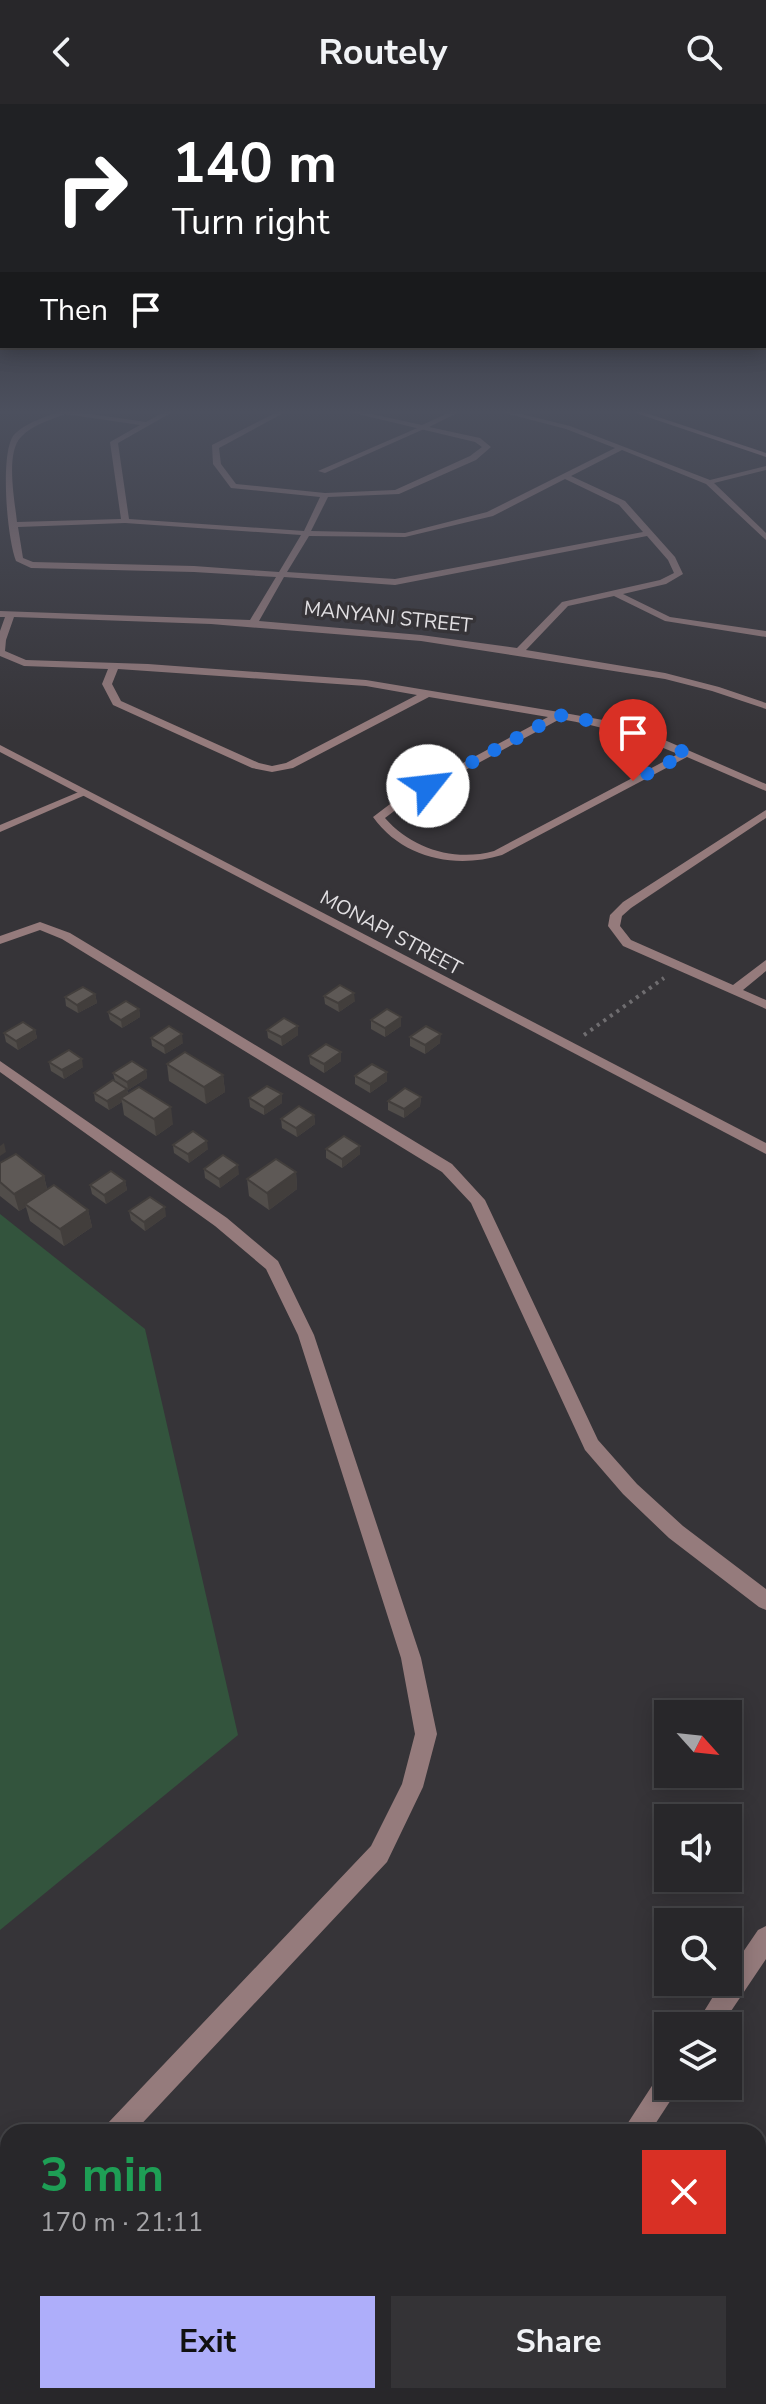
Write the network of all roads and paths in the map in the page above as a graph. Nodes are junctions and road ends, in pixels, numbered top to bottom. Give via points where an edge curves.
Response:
1 (14, 517) edge
2 (124, 517) edge
3 (314, 517) edge
4 (478, 517) edge
5 (633, 517) edge
6 (745, 517) edge
7 (125, 521) junction
8 (15, 525) junction
9 (649, 533) junction
10 (306, 534) junction
11 (766, 538) edge
12 (283, 575) junction
13 (615, 593) junction
14 (6, 614) edge
15 (254, 621) junction
16 (766, 634) edge
17 (520, 651) junction
18 (114, 666) junction
19 (428, 693) junction
20 (766, 706) edge
21 (559, 715) junction
22 (0, 748) edge
23 (687, 753) junction
24 (766, 788) edge
25 (85, 793) junction
26 (766, 813) edge
27 (0, 829) edge
28 (0, 940) edge
29 (766, 964) edge
30 (680, 967) junction
31 (735, 990) junction
32 (766, 1005) edge
33 (567, 1047) junction
34 (0, 1065) edge
35 (766, 1149) edge
36 (766, 1601) edge
37 (766, 1938) edge
38 (716, 2012) edge
39 (657, 2100) edge
40 (125, 2124) edge
41 (640, 2124) edge

1 - 8 street
2 - 7 street
3 - 10 street
4 - 10 street via 380,537
5 - 9 street
6 - 11 street
7 - 8 street
7 - 10 street
8 - 12 street via 19,559 31,565
9 - 12 street via 414,581
9 - 13 street via 679,574
10 - 12 street
12 - 15 street
13 - 16 street via 668,619
13 - 17 street via 565,604
14 - 15 street, MANYANI STREET
14 - 18 street via 0,652 9,657 24,663
15 - 17 street, MANYANI STREET
17 - 20 street, MANYANI STREET via 689,680
18 - 19 street via 366,683
18 - 19 street via 107,684 117,703 272,769 289,766
19 - 21 street
21 - 23 street via 603,723
21 - 23 street via 379,817 386,827 437,857 476,860
22 - 25 street, MONAPI STREET
23 - 24 street
25 - 27 street
25 - 33 street, MONAPI STREET
26 - 30 street via 616,915 614,926 627,943
28 - 36 street via 40,926 66,936 447,1168 477,1200 591,1445 676,1532
29 - 31 street
30 - 31 street
30 - 33 path
31 - 32 street
33 - 35 street, MONAPI STREET
34 - 40 street via 221,1222 272,1265 306,1335 411,1658 426,1734 412,1787 379,1854
37 - 38 street
39 - 41 street

